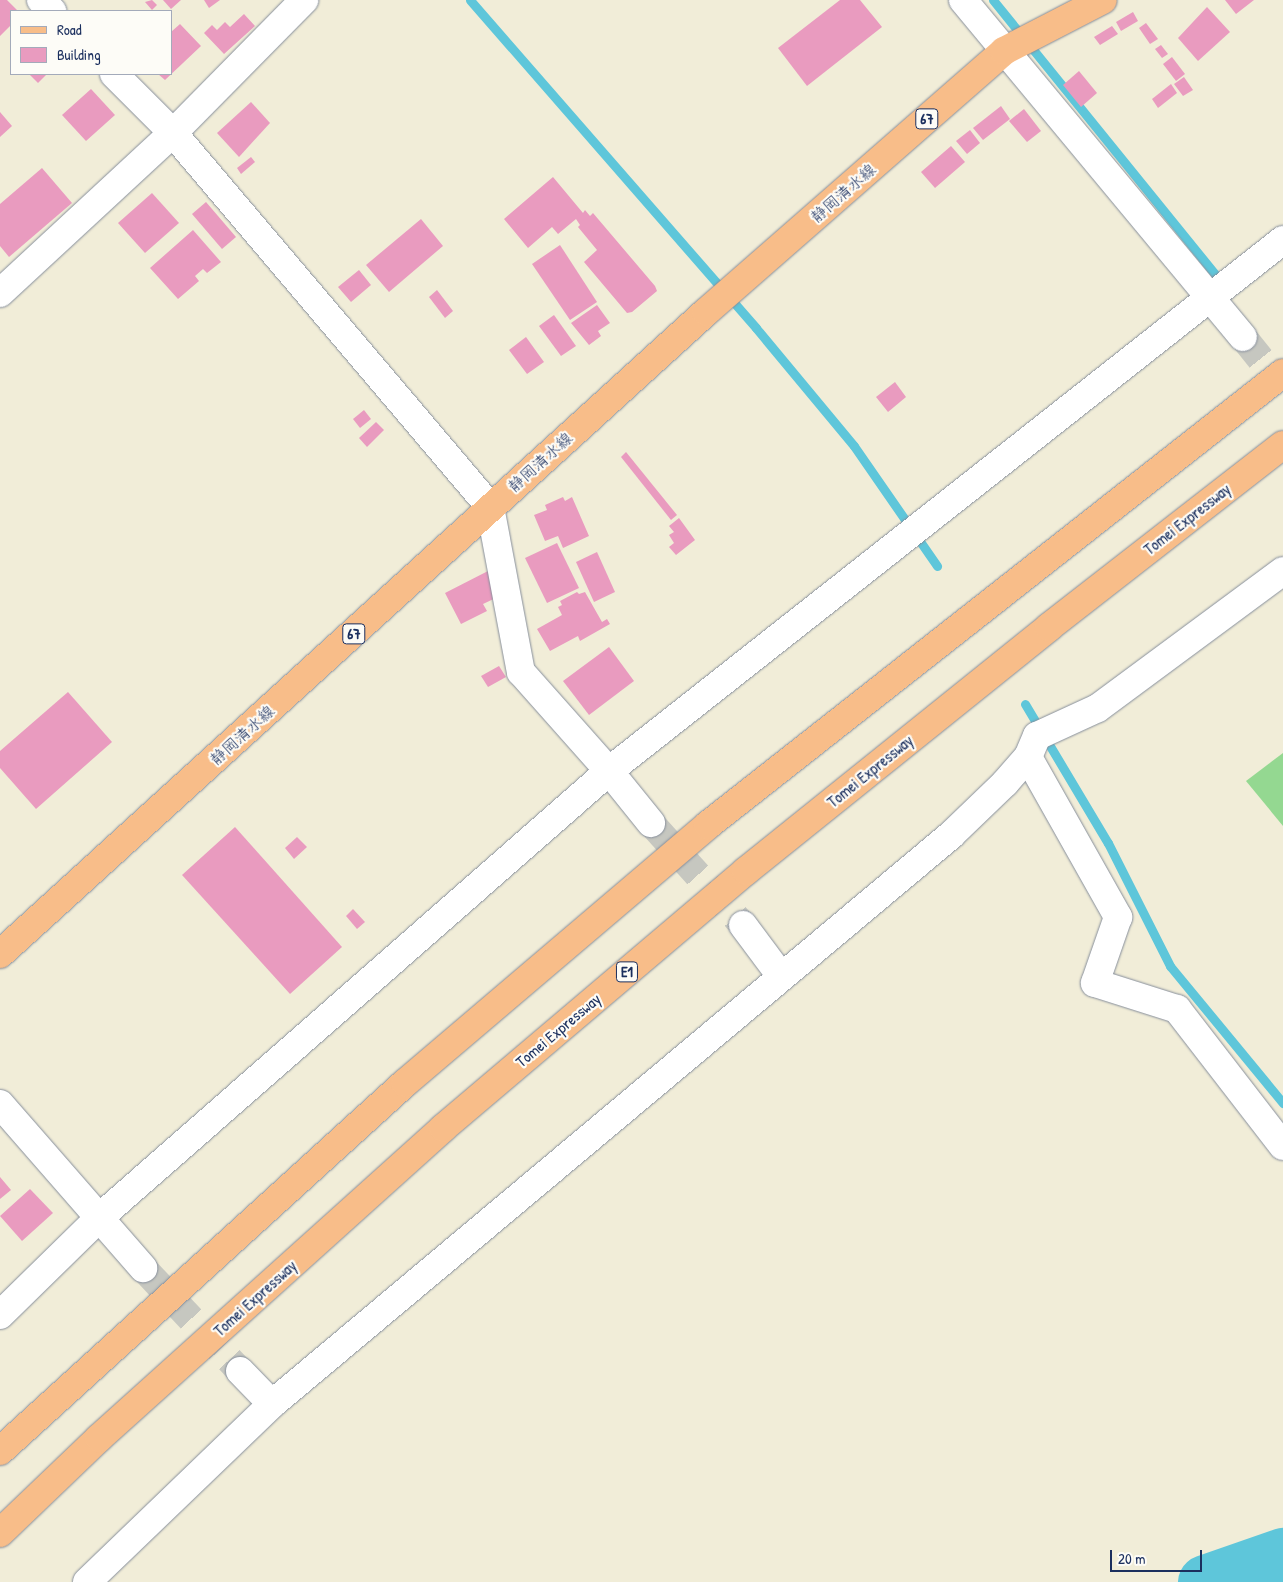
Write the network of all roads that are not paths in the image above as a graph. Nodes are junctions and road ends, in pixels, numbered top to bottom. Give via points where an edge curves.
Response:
1 (41, 0) edge
2 (304, 0) edge
3 (964, 0) edge
4 (1103, 0) edge
5 (51, 10) edge
6 (1004, 51) junction
7 (115, 75) edge
8 (173, 133) junction
9 (1283, 240) edge
10 (0, 293) edge
11 (1209, 295) junction
12 (1243, 337) tunnel mouth
13 (1283, 373) edge
14 (1283, 445) edge
15 (490, 507) junction
16 (1283, 571) edge
17 (1032, 746) junction
18 (609, 771) junction
19 (651, 823) tunnel mouth
20 (743, 925) tunnel mouth
21 (0, 954) edge
22 (781, 976) junction
23 (0, 1104) edge
24 (1283, 1146) edge
25 (99, 1218) junction
26 (143, 1268) tunnel mouth
27 (0, 1315) edge
28 (240, 1371) tunnel mouth
29 (272, 1404) junction
30 (0, 1451) edge
31 (0, 1533) edge
32 (87, 1582) edge

1 - 5 street
2 - 8 street
3 - 6 street
4 - 6 main road, 静岡清水線 / 67
6 - 11 street
6 - 15 main road, 静岡清水線 / 67 via 706,312
7 - 8 street
8 - 10 street
8 - 15 street
9 - 11 street
11 - 12 street
11 - 18 street
13 - 30 main road via 708,825 406,1083
14 - 31 main road, Tomei Expressway / E1 via 1049,627 746,872 443,1128 99,1438
15 - 18 street via 521,672
15 - 21 main road, 静岡清水線 / 67 via 458,540
16 - 17 street via 1098,708
17 - 22 street via 950,835
17 - 24 street via 1118,917 1095,983 1177,1009
18 - 19 street
18 - 25 street
20 - 22 street
22 - 29 street
23 - 25 street
25 - 26 street
25 - 27 street
28 - 29 street
29 - 32 street

